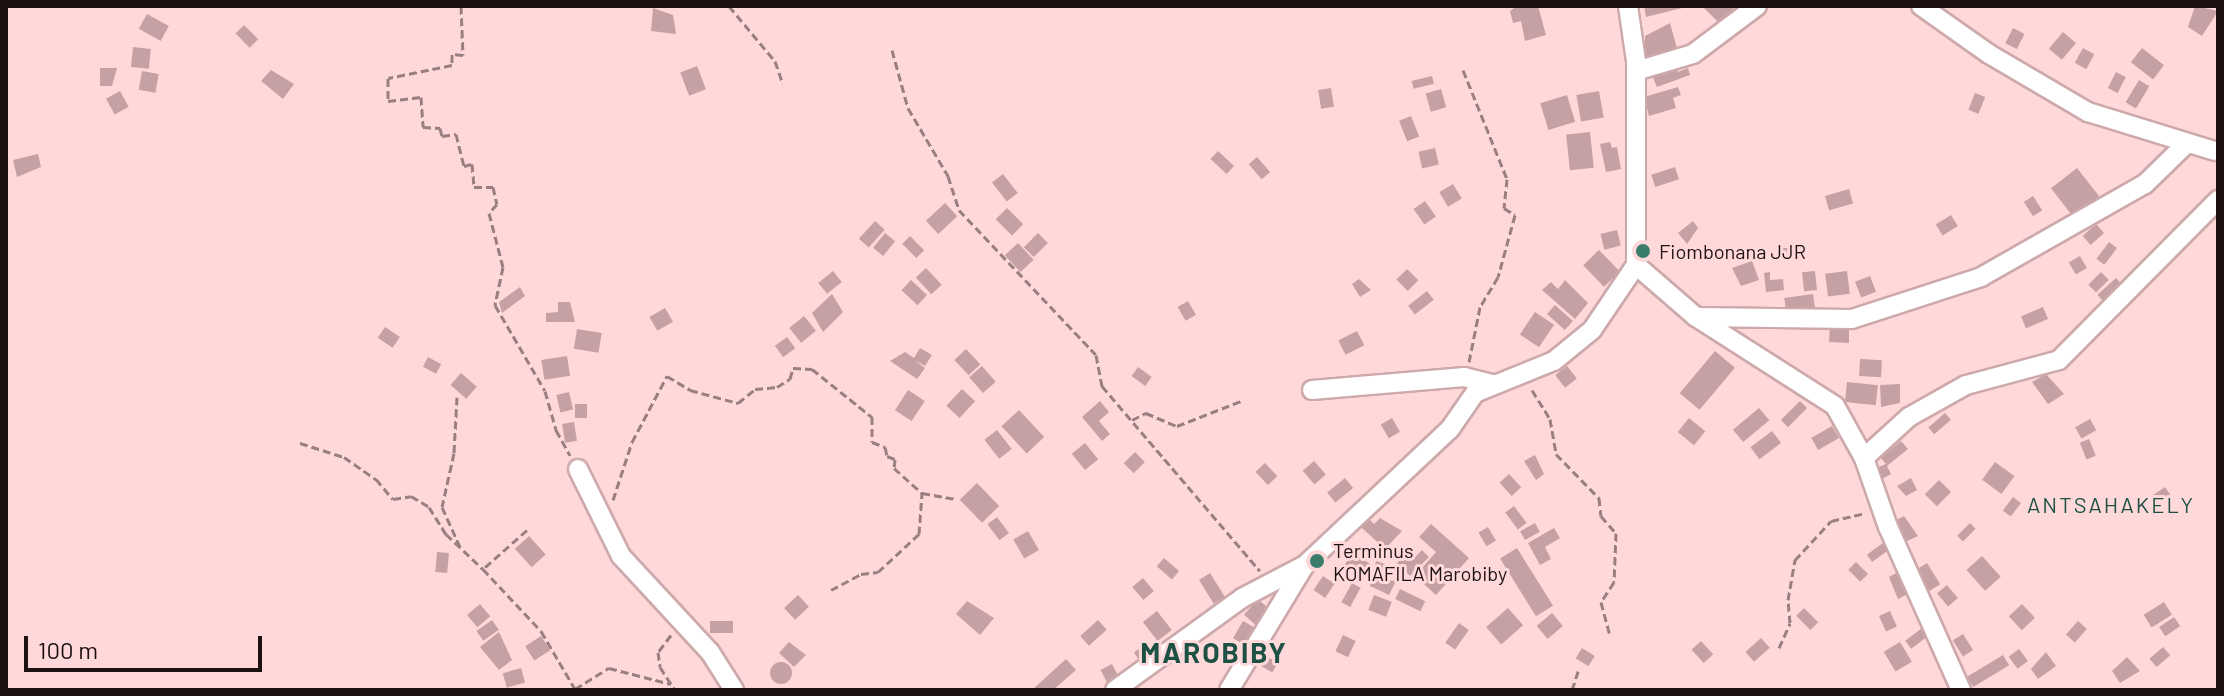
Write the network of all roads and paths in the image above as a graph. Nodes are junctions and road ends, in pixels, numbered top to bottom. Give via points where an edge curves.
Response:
1 (305, 6) edge
2 (324, 6) edge
3 (461, 6) edge
4 (729, 6) edge
5 (1628, 6) edge
6 (1757, 6) edge
7 (1921, 6) edge
8 (892, 50) dead end
9 (1463, 70) dead end
10 (1636, 71) junction
11 (783, 84) dead end
12 (2186, 144) junction
13 (2217, 152) edge
14 (2218, 200) edge
15 (1636, 265) junction
16 (1696, 317) junction
17 (1513, 375) junction
18 (1464, 377) junction
19 (1493, 384) junction
20 (1312, 390) dead end
21 (457, 397) dead end
22 (1241, 401) dead end
23 (1132, 420) junction
24 (300, 443) dead end
25 (1864, 458) junction
26 (578, 469) joint
27 (922, 493) junction
28 (1878, 498) junction
29 (955, 499) dead end
30 (607, 519) junction
31 (527, 530) dead end
32 (462, 552) junction
33 (1304, 566) junction
34 (483, 569) junction
35 (1270, 583) junction
36 (831, 590) dead end
37 (684, 625) junction
38 (1610, 636) dead end
39 (1779, 648) dead end
40 (1578, 671) dead end
41 (671, 684) junction
42 (575, 690) edge
43 (675, 690) edge
44 (734, 690) edge
45 (1115, 690) edge
46 (1229, 690) edge
47 (1572, 690) edge
48 (1961, 690) edge

1 - 2 path
3 - 26 path via 463,55 452,54 452,65 388,78 388,101 421,97 423,127 440,128 442,136 456,134 464,166 472,164 474,187 493,187 497,204 489,213 503,267 495,305 545,391 556,430
4 - 11 path via 775,61
5 - 10 street
6 - 10 street via 1693,54
7 - 12 street via 1989,54 2088,112
8 - 23 path via 908,108 948,176 959,210 1096,355 1102,386
9 - 18 path via 1507,179 1504,208 1515,215 1498,277 1480,307 1476,345
10 - 15 street
12 - 13 street
12 - 16 street via 2145,184 1981,277 1852,319
14 - 25 street via 2059,360 1966,385 1909,417
15 - 16 street
15 - 17 street via 1592,330 1554,361
16 - 25 street via 1835,406
17 - 19 street
17 - 38 path via 1537,394 1550,419 1556,454 1599,498 1601,516 1616,533 1614,582 1601,602
18 - 19 street
18 - 20 street
19 - 33 street via 1475,393 1450,429
21 - 32 path via 454,453 442,507
22 - 23 path via 1177,426 1146,413
23 - 35 path
24 - 32 path via 351,461 393,499 411,496 429,507
25 - 28 street
26 - 30 street
27 - 29 path
27 - 30 path via 894,468 895,459 887,456 885,447 872,442 872,417 812,369 793,368 790,379 777,387 755,389 738,403 690,390 667,376 632,442
27 - 36 path via 919,534 878,572 861,574
28 - 39 path via 1866,513 1831,521 1795,560 1790,623
28 - 48 street
30 - 37 street via 621,556
31 - 34 path
32 - 34 path
33 - 35 street
33 - 46 street
34 - 42 path via 541,631
35 - 45 street
37 - 41 path via 658,652
37 - 44 street via 710,652
40 - 47 path
41 - 42 path via 609,668
41 - 43 path

